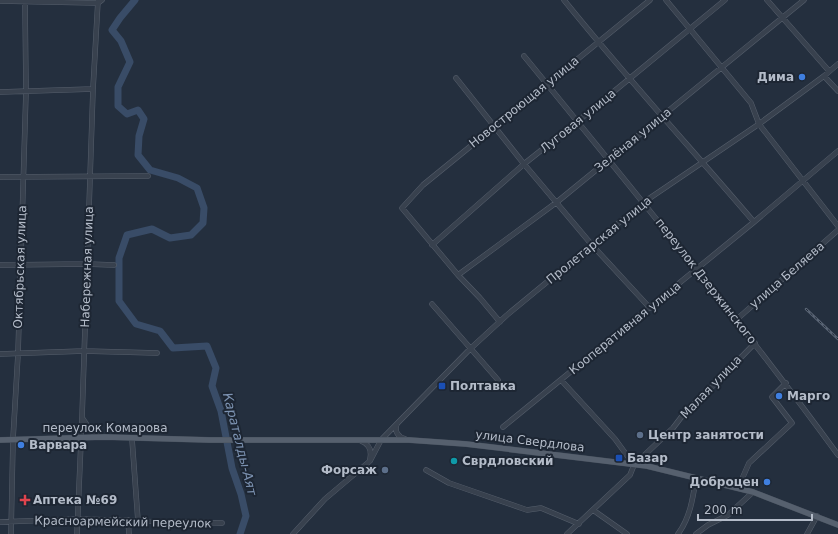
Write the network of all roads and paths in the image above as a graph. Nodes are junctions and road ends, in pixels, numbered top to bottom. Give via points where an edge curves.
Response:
1 (25, 0) edge
2 (564, 0) edge
3 (650, 0) edge
4 (666, 0) edge
5 (725, 0) edge
6 (767, 0) edge
7 (804, 0) edge
8 (0, 1) edge
9 (99, 1) edge
10 (782, 18) junction
11 (689, 29) junction
12 (598, 43) junction
13 (524, 56) dead end
14 (838, 64) edge
15 (722, 67) junction
16 (830, 71) junction
17 (824, 76) junction
18 (456, 78) dead end
19 (631, 78) junction
20 (546, 84) junction
21 (93, 89) junction
22 (26, 91) junction
23 (838, 91) edge
24 (0, 92) edge
25 (662, 117) junction
26 (578, 122) junction
27 (759, 124) junction
28 (494, 127) junction
29 (838, 151) edge
30 (609, 160) junction
31 (704, 163) junction
32 (524, 164) junction
33 (91, 176) junction
34 (148, 176) dead end
35 (0, 177) edge
36 (23, 177) junction
37 (803, 181) junction
38 (557, 202) junction
39 (644, 202) junction
40 (754, 222) junction
41 (838, 226) edge
42 (838, 230) edge
43 (432, 245) junction
44 (592, 245) junction
45 (86, 264) junction
46 (21, 265) junction
47 (114, 265) dead end
48 (0, 266) edge
49 (696, 270) junction
50 (458, 275) junction
51 (432, 304) dead end
52 (650, 308) junction
53 (736, 320) junction
54 (500, 322) junction
55 (755, 343) junction
56 (470, 349) junction
57 (84, 351) junction
58 (157, 353) dead end
59 (0, 354) edge
60 (18, 354) junction
61 (498, 380) dead end
62 (561, 380) junction
63 (786, 383) junction
64 (82, 418) junction
65 (397, 424) junction
66 (503, 427) dead end
67 (81, 437) junction
68 (104, 437) junction
69 (13, 439) junction
70 (132, 439) junction
71 (0, 440) edge
72 (210, 440) joint
73 (357, 440) junction
74 (381, 440) junction
75 (409, 440) junction
76 (838, 455) edge
77 (370, 461) junction
78 (634, 465) junction
79 (426, 470) dead end
80 (696, 478) junction
81 (738, 488) junction
82 (753, 492) junction
83 (593, 510) junction
84 (816, 516) junction
85 (77, 519) junction
86 (128, 520) junction
87 (138, 520) junction
88 (0, 522) edge
89 (12, 522) junction
90 (222, 523) dead end
91 (579, 524) junction
92 (838, 525) edge
93 (11, 534) edge
94 (77, 534) edge
95 (129, 534) edge
96 (292, 534) edge
97 (568, 534) edge
98 (627, 534) edge
99 (678, 534) edge
100 (696, 534) edge
101 (807, 534) edge

1 - 8 street
1 - 9 street
1 - 22 street, Октябрьская улица
2 - 12 street
3 - 12 street, Новостроющая улица
4 - 11 street
5 - 11 street, Луговая улица
6 - 10 street
7 - 10 street, Зелёная улица
9 - 21 street, Набережная улица
10 - 15 street, Зелёная улица
10 - 16 street
11 - 15 street
11 - 19 street, Луговая улица
12 - 19 street
12 - 20 street, Новостроющая улица
13 - 20 street, переулок Дзержинского
14 - 16 street, Пролетарская улица
15 - 25 street, Зелёная улица
15 - 27 street via 751,103
16 - 17 street, Пролетарская улица
17 - 23 street
17 - 27 street, Пролетарская улица
18 - 28 street
19 - 25 street
19 - 26 street, Луговая улица
20 - 26 street, переулок Дзержинского
20 - 28 street, Новостроющая улица
21 - 22 street
21 - 33 street, Набережная улица
22 - 24 street
22 - 36 street, Октябрьская улица
25 - 30 street, Зелёная улица
25 - 31 street
26 - 30 street, переулок Дзержинского
26 - 32 street, Луговая улица
27 - 31 street, Пролетарская улица
27 - 37 street
28 - 32 street
28 - 43 street, Новостроющая улица via 423,185 402,208
29 - 37 street, Кооперативная улица
30 - 38 street, Зелёная улица
30 - 39 street, переулок Дзержинского
31 - 39 street, Пролетарская улица
31 - 40 street
32 - 38 street
32 - 43 street, Луговая улица
33 - 34 street
33 - 36 street
33 - 45 street, Набережная улица
35 - 36 street
36 - 46 street, Октябрьская улица
37 - 40 street, Кооперативная улица
37 - 41 street
38 - 44 street
38 - 50 street, Зелёная улица
39 - 44 street, Пролетарская улица
39 - 49 street, переулок Дзержинского
40 - 49 street, Кооперативная улица
42 - 53 street, улица Беляева
43 - 50 street
44 - 52 street
44 - 54 street, Пролетарская улица
45 - 46 street
45 - 47 street
45 - 57 street, Набережная улица
46 - 48 street
46 - 60 street, Октябрьская улица
49 - 52 street, Кооперативная улица
49 - 53 street, переулок Дзержинского
50 - 54 street
51 - 56 street
52 - 62 street, Кооперативная улица
53 - 55 street, переулок Дзержинского
54 - 56 street, Пролетарская улица
55 - 63 street, переулок Дзержинского
55 - 78 street, Малая улица
56 - 61 street
56 - 65 street, Пролетарская улица
57 - 58 street
57 - 60 street
57 - 64 street, Набережная улица
59 - 60 street
60 - 69 street, Октябрьская улица
62 - 66 street, Кооперативная улица
62 - 78 street via 615,439
63 - 76 street, переулок Дзержинского
63 - 81 street via 772,397 792,423 749,463
64 - 67 street, Набережная улица
64 - 68 street via 91,431
65 - 74 street, Пролетарская улица
65 - 75 street via 395,428 398,435
67 - 68 main road, переулок Комарова
67 - 69 main road, переулок Комарова
67 - 85 street, Набережная улица
68 - 70 main road, переулок Комарова
69 - 71 main road, переулок Комарова
69 - 89 street, Октябрьская улица
70 - 72 main road, переулок Комарова
70 - 87 street
72 - 73 main road, улица Свердлова
73 - 74 main road, улица Свердлова
73 - 77 street via 367,444 370,449
74 - 75 main road, улица Свердлова
74 - 77 street, Пролетарская улица
75 - 78 main road, улица Свердлова via 466,444
77 - 96 street via 324,498
78 - 80 main road, улица Свердлова
78 - 83 street, Малая улица via 630,475
79 - 91 street via 456,485 527,510 541,508
80 - 81 main road, улица Свердлова
80 - 99 street via 692,503
81 - 82 main road, улица Свердлова
82 - 84 main road, улица Свердлова
82 - 100 street via 728,515
83 - 91 street, Малая улица
83 - 98 street
84 - 92 main road, улица Свердлова
84 - 101 street
85 - 86 street, Красноармейский переулок
85 - 89 street, Красноармейский переулок
85 - 94 street, Набережная улица
86 - 87 street, Красноармейский переулок
86 - 95 street
87 - 90 street, Красноармейский переулок
88 - 89 street, Красноармейский переулок
89 - 93 street, Октябрьская улица
91 - 97 street, Малая улица

